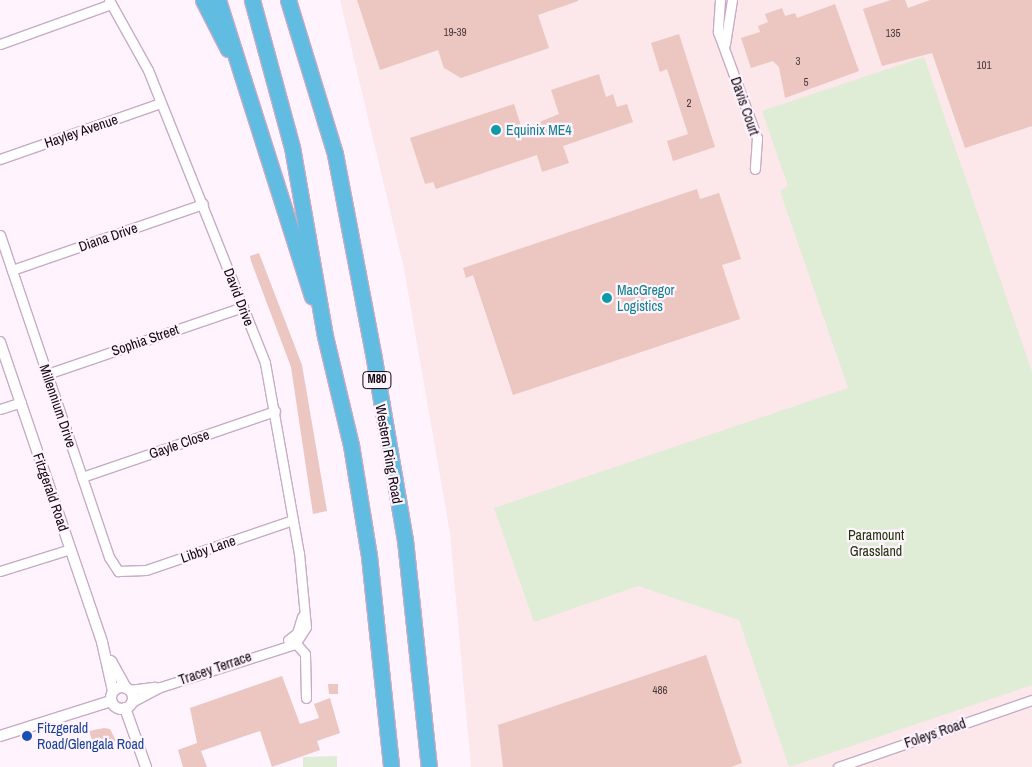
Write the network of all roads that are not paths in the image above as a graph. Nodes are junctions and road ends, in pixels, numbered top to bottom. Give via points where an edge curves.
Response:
1 (203, 0) edge
2 (218, 0) edge
3 (252, 0) edge
4 (288, 0) edge
5 (720, 0) edge
6 (730, 0) edge
7 (110, 2) edge
8 (0, 44) edge
9 (724, 44) junction
10 (240, 64) junction
11 (161, 103) junction
12 (0, 159) edge
13 (755, 169) dead end
14 (203, 204) junction
15 (0, 235) edge
16 (12, 270) junction
17 (243, 307) junction
18 (324, 336) junction
19 (0, 342) edge
20 (47, 374) junction
21 (20, 402) junction
22 (0, 409) edge
23 (275, 411) junction
24 (82, 477) junction
25 (293, 520) junction
26 (70, 549) junction
27 (0, 571) edge
28 (122, 574) joint
29 (102, 642) junction
30 (294, 643) junction
31 (160, 687) junction
32 (128, 689) junction
33 (112, 696) junction
34 (306, 698) dead end
35 (1032, 700) edge
36 (128, 705) junction
37 (0, 736) edge
38 (146, 767) edge
39 (391, 767) edge
40 (429, 767) edge
41 (838, 767) edge

1 - 10 highway via 221,39
2 - 10 highway
3 - 18 highway via 292,147
4 - 40 highway, Western Ring Road / M80 via 335,154 374,360 405,540
5 - 9 street, Davis Court via 716,23
6 - 9 street, Davis Court
7 - 8 street
7 - 11 street, David Drive
9 - 13 street, Davis Court via 757,138
10 - 18 highway
11 - 12 street, Hayley Avenue
11 - 14 street, David Drive
14 - 16 street, Diana Drive
14 - 17 street, David Drive
15 - 16 street, Millennium Drive
16 - 20 street, Millennium Drive
17 - 20 street, Sophia Street
17 - 23 street, David Drive via 265,363
18 - 39 highway via 351,445 369,556
19 - 21 street, Fitzgerald Road
20 - 24 street, Millennium Drive
21 - 22 street
21 - 26 street, Fitzgerald Road
23 - 24 street, Gayle Close
23 - 25 street, David Drive
24 - 28 street, Millennium Drive via 109,557
25 - 28 street, Libby Lane
25 - 30 street, David Drive via 303,614
26 - 27 street
26 - 29 street, Fitzgerald Road
29 - 32 street, Fitzgerald Road
29 - 33 street, Fitzgerald Road
30 - 31 street, Tracey Terrace
30 - 34 street via 305,663
31 - 32 street, Tracey Terrace
31 - 36 street, Tracey Terrace
32 - 33 street
32 - 36 street, Fitzgerald Road
33 - 36 street
33 - 37 street
35 - 41 street, Foleys Road
36 - 38 street

